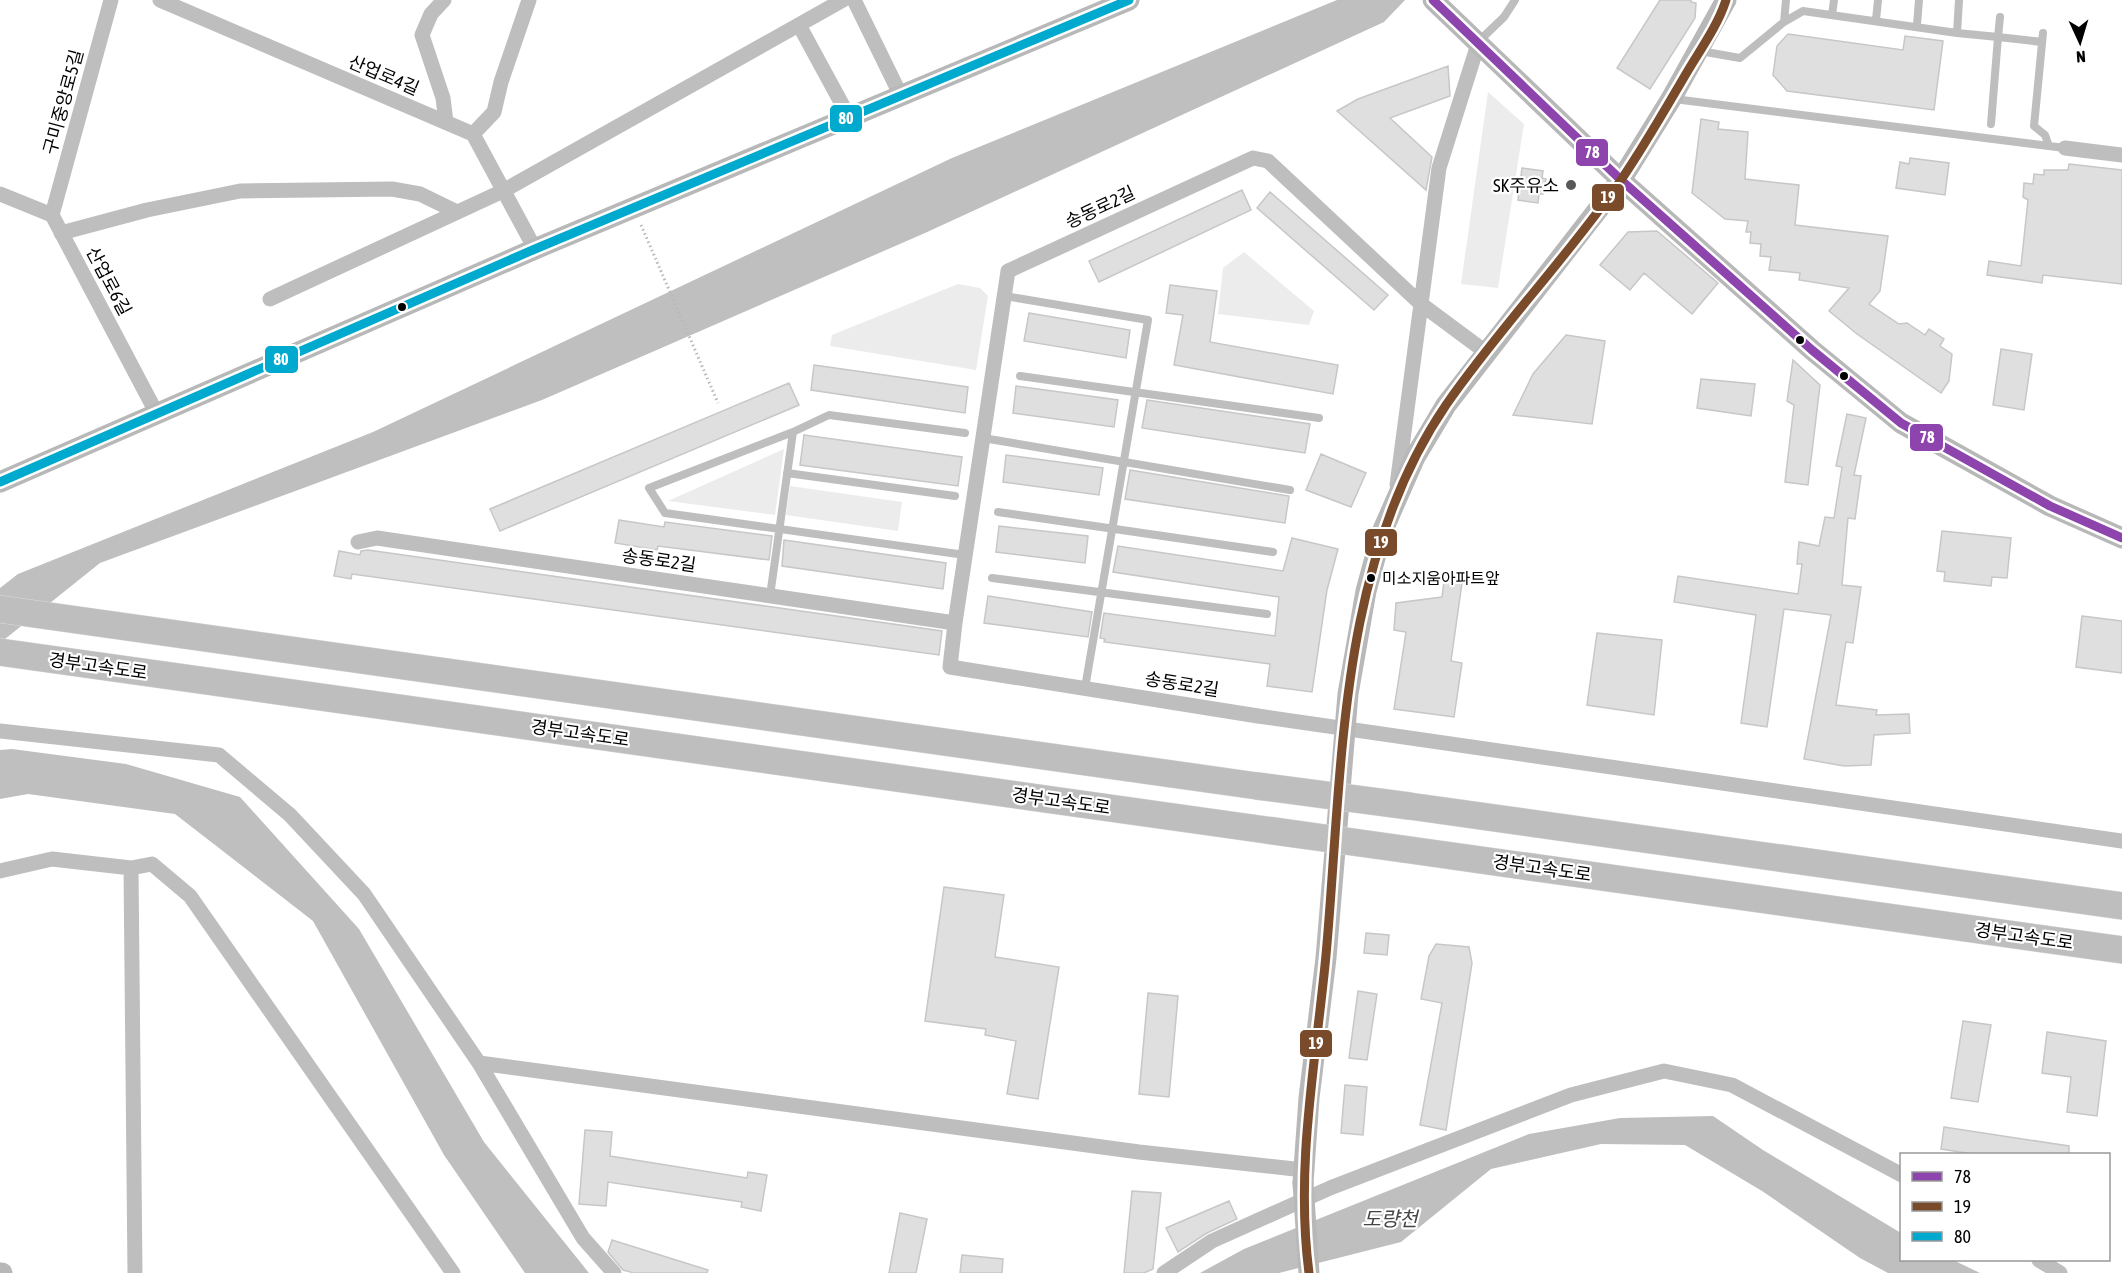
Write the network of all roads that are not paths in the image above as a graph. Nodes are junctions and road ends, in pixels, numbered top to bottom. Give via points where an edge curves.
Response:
1 (111, 0) edge
2 (160, 0) edge
3 (444, 0) edge
4 (529, 0) edge
5 (843, 0) edge
6 (854, 0) edge
7 (1129, 0) edge
8 (1433, 0) edge
9 (1515, 0) edge
10 (1726, 0) edge
11 (1786, 0) edge
12 (1834, 0) edge
13 (1878, 0) edge
14 (1919, 0) edge
15 (1959, 0) edge
16 (429, 7) edge
17 (1832, 15) junction
18 (2000, 17) dead end
19 (1876, 20) junction
20 (1784, 22) junction
21 (799, 25) junction
22 (1917, 25) junction
23 (1957, 33) junction
24 (1998, 37) junction
25 (1479, 41) junction
26 (1699, 51) junction
27 (901, 96) junction
28 (1671, 99) junction
29 (849, 117) junction
30 (446, 122) junction
31 (1991, 124) dead end
32 (472, 134) junction
33 (2049, 146) junction
34 (2065, 148) joint
35 (2122, 155) edge
36 (1620, 180) junction
37 (503, 190) junction
38 (0, 194) edge
39 (457, 212) junction
40 (52, 215) junction
41 (62, 233) junction
42 (535, 249) junction
43 (1005, 296) junction
44 (270, 299) dead end
45 (1421, 304) junction
46 (1487, 353) junction
47 (1020, 376) dead end
48 (1136, 392) junction
49 (157, 414) junction
50 (1319, 418) dead end
51 (793, 432) junction
52 (965, 433) dead end
53 (983, 438) junction
54 (1124, 462) junction
55 (787, 473) junction
56 (0, 482) edge
57 (1290, 490) dead end
58 (955, 496) dead end
59 (1395, 502) junction
60 (998, 512) dead end
61 (780, 528) junction
62 (1112, 530) junction
63 (2122, 538) edge
64 (358, 543) dead end
65 (1273, 552) dead end
66 (966, 555) junction
67 (993, 578) dead end
68 (1101, 593) junction
69 (770, 596) junction
70 (0, 609) edge
71 (1267, 614) dead end
72 (956, 623) junction
73 (0, 652) edge
74 (1085, 688) junction
75 (1344, 729) junction
76 (0, 731) edge
77 (2122, 841) edge
78 (131, 868) junction
79 (0, 871) edge
80 (2122, 906) edge
81 (2122, 950) edge
82 (479, 1063) junction
83 (1900, 1174) edge
84 (1304, 1176) junction
85 (2041, 1261) edge
86 (135, 1273) edge
87 (453, 1273) edge
88 (614, 1273) edge
89 (1164, 1273) edge
90 (1309, 1273) edge
91 (2060, 1273) edge

1 - 40 street, 구미중앙로5길
2 - 30 street, 산업로4길
3 - 16 street
4 - 32 street via 494,112
5 - 21 street
6 - 27 street
7 - 27 street
8 - 25 street
9 - 25 lane
10 - 26 street
11 - 20 lane
12 - 17 lane
13 - 19 lane
14 - 22 lane
15 - 23 lane
16 - 30 street via 422,35 443,98
17 - 19 lane
17 - 20 lane via 1803,11
18 - 24 lane
19 - 22 lane
20 - 26 lane via 1740,58
21 - 29 street
21 - 37 street
22 - 23 lane
23 - 24 lane
24 - 31 lane
24 - 33 lane via 2043,37 2034,126 2045,135
25 - 36 street
25 - 45 street via 1439,168
26 - 28 street
27 - 29 street
28 - 33 lane
28 - 36 street
29 - 42 street
30 - 32 street, 산업로4길
32 - 37 street
33 - 34 lane
34 - 35 street
36 - 46 street
36 - 63 street via 1901,423 2050,506
37 - 39 street
37 - 42 street
38 - 40 street
39 - 41 street via 420,194 392,189 240,191
39 - 44 street
40 - 41 street, 산업로6길
41 - 49 street, 산업로6길
42 - 49 street
43 - 45 street, 송동로2길 via 1008,271 1253,158 1268,161
43 - 48 lane via 1148,320
43 - 53 street, 송동로2길
45 - 46 street, 송동로2길
45 - 59 street
46 - 59 street via 1446,405 1415,457
47 - 48 lane
48 - 50 lane
48 - 54 lane
49 - 56 street
51 - 52 lane via 829,415
51 - 55 lane
51 - 61 lane via 649,488 665,513
53 - 54 lane
53 - 66 street, 송동로2길
54 - 57 lane
54 - 62 lane
55 - 58 lane
55 - 61 lane
59 - 75 street via 1382,532 1366,591
60 - 62 lane
61 - 66 lane
61 - 69 lane
62 - 65 lane
62 - 68 lane
64 - 69 street, 송동로2길 via 377,538
66 - 72 street, 송동로2길
67 - 68 lane
68 - 71 lane
68 - 74 lane
69 - 72 street, 송동로2길
70 - 80 highway, bridge
72 - 74 street, 송동로2길 via 950,667
73 - 81 highway, 경부고속도로, bridge
74 - 75 street, 송동로2길
75 - 77 street, 송동로2길
75 - 84 street
76 - 82 street via 219,755 290,814 364,894
78 - 79 street via 52,859
78 - 86 street
78 - 87 street via 152,864 190,896
82 - 84 street
82 - 88 street via 583,1238
83 - 89 street via 1732,1084 1664,1071 1571,1095 1330,1188 1212,1241
84 - 90 street, bridge
85 - 91 street

